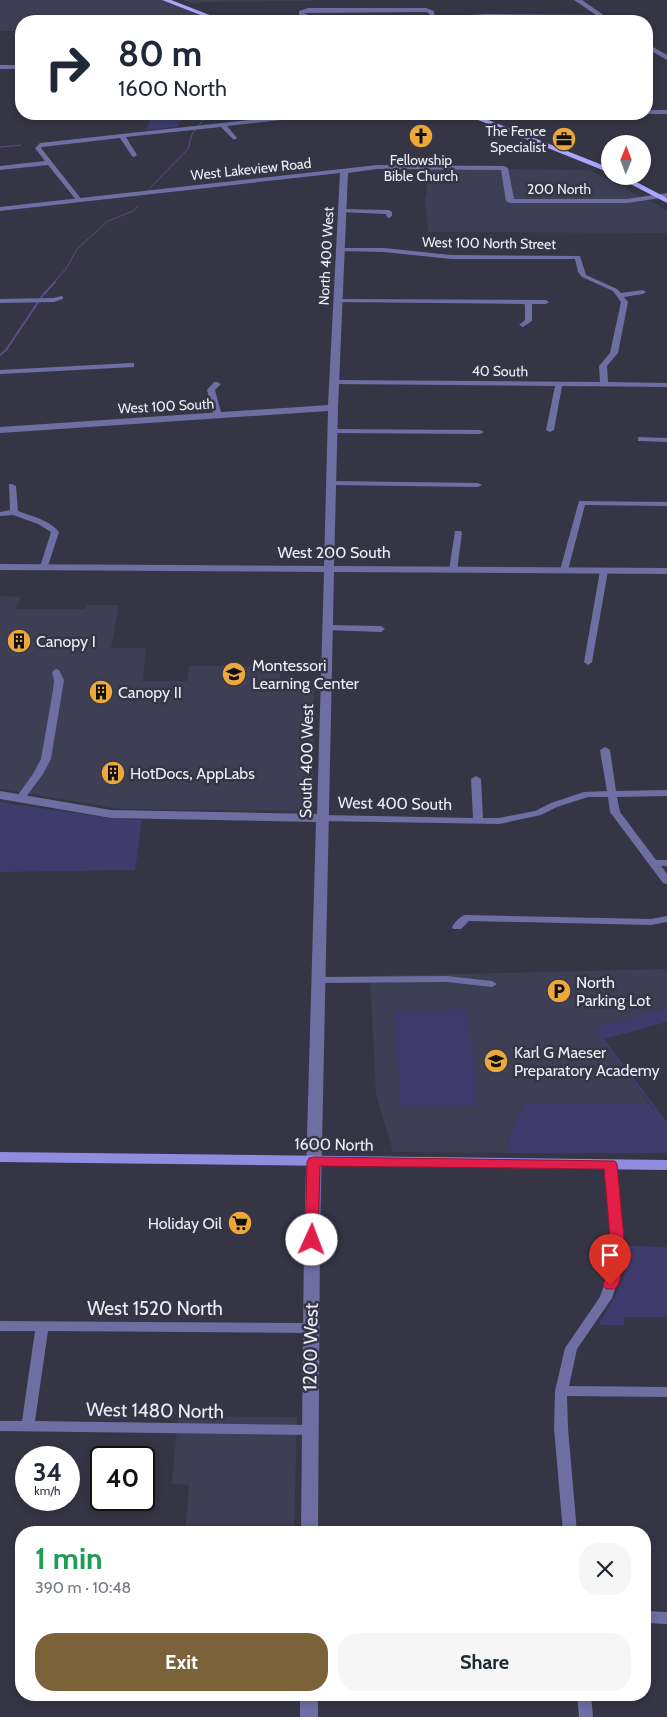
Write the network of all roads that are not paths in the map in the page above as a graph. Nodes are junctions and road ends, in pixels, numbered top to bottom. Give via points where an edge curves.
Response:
1 (166, 0) edge
2 (577, 0) edge
3 (206, 15) edge
4 (303, 15) edge
5 (433, 15) edge
6 (599, 15) edge
7 (653, 49) edge
8 (665, 56) edge
9 (0, 67) edge
10 (15, 67) edge
11 (653, 112) edge
12 (667, 112) edge
13 (260, 120) edge
14 (483, 120) edge
15 (222, 124) junction
16 (121, 135) junction
17 (234, 138) dead end
18 (134, 155) dead end
19 (49, 163) junction
20 (0, 168) edge
21 (601, 168) edge
22 (344, 171) junction
23 (637, 185) edge
24 (667, 195) edge
25 (658, 196) junction
26 (79, 200) junction
27 (510, 201) joint
28 (667, 201) edge
29 (0, 209) edge
30 (342, 211) junction
31 (390, 216) dead end
32 (341, 249) junction
33 (643, 292) dead end
34 (621, 295) junction
35 (61, 298) dead end
36 (338, 301) junction
37 (0, 302) edge
38 (526, 302) junction
39 (546, 302) dead end
40 (523, 325) dead end
41 (335, 343) joint
42 (131, 365) dead end
43 (0, 372) edge
44 (334, 382) junction
45 (217, 384) dead end
46 (559, 384) junction
47 (604, 384) junction
48 (667, 385) edge
49 (333, 408) junction
50 (218, 416) junction
51 (0, 430) edge
52 (550, 430) dead end
53 (332, 431) junction
54 (480, 432) dead end
55 (641, 440) dead end
56 (667, 440) edge
57 (331, 483) junction
58 (478, 485) dead end
59 (12, 486) dead end
60 (667, 504) edge
61 (14, 512) junction
62 (0, 514) edge
63 (458, 533) dead end
64 (0, 567) edge
65 (44, 567) junction
66 (329, 569) junction
67 (452, 570) junction
68 (564, 570) junction
69 (604, 570) junction
70 (667, 571) edge
71 (327, 628) junction
72 (381, 629) dead end
73 (588, 662) dead end
74 (56, 672) dead end
75 (605, 750) dead end
76 (476, 779) dead end
77 (612, 793) junction
78 (667, 793) edge
79 (0, 796) edge
80 (20, 799) junction
81 (323, 818) junction
82 (478, 821) junction
83 (652, 863) junction
84 (667, 864) edge
85 (667, 881) edge
86 (667, 920) edge
87 (457, 927) dead end
88 (319, 980) junction
89 (492, 984) dead end
90 (316, 1089) joint
91 (0, 1156) edge
92 (314, 1162) junction
93 (611, 1164) junction
94 (667, 1165) edge
95 (0, 1326) edge
96 (42, 1326) junction
97 (310, 1328) junction
98 (561, 1391) junction
99 (667, 1392) edge
100 (0, 1426) edge
101 (28, 1427) junction
102 (309, 1430) junction
103 (308, 1526) edge
104 (569, 1526) edge
105 (651, 1617) edge
106 (667, 1618) edge
107 (309, 1701) edge
108 (585, 1701) edge
109 (309, 1717) edge
110 (586, 1717) edge

1 - 3 main road
2 - 6 street
4 - 5 street via 301,12 308,10 430,11
7 - 8 street
9 - 10 street
11 - 12 street
13 - 15 street
14 - 21 main road
15 - 16 street
15 - 17 street
16 - 18 street
16 - 19 street via 41,144 38,148
19 - 20 street
19 - 26 street
22 - 26 street, West Lakeview Road
22 - 27 street, West Lakeview Road via 394,166 504,168
22 - 30 street, North 400 West
23 - 25 main road
24 - 25 street, 200 North
25 - 27 street, 200 North via 627,201
25 - 28 main road
26 - 29 street, West Lakeview Road
30 - 31 street via 389,212
30 - 32 street, North 400 West
32 - 34 street, West 100 North Street via 444,257 578,257 584,276
32 - 36 street, North 400 West
33 - 34 street
34 - 47 street via 624,308 614,353 603,366
35 - 37 street
36 - 38 street
36 - 41 street, North 400 West
38 - 39 street
38 - 40 street via 529,316
41 - 44 street, South 400 West
42 - 43 street
44 - 46 street, 40 South
44 - 49 street, South 400 West
45 - 50 street via 211,390
46 - 47 street, 40 South
46 - 52 street
47 - 48 street, 40 South
49 - 50 street, West 100 South
49 - 53 street, South 400 West
50 - 51 street, West 100 South
53 - 54 street
53 - 57 street, South 400 West
55 - 56 street
57 - 58 street
57 - 66 street, South 400 West
59 - 61 street
60 - 68 street via 582,503
61 - 62 street
61 - 65 street via 45,522 55,532
63 - 67 street
64 - 65 street, West 200 South
65 - 66 street, West 200 South
66 - 67 street, West 200 South
66 - 71 street, South 400 West
67 - 68 street, West 200 South
68 - 69 street, West 200 South
69 - 70 street, West 200 South
69 - 73 street
71 - 72 street
71 - 81 street, South 400 West
74 - 80 street via 59,680 46,758
75 - 77 street
76 - 82 street
77 - 78 street, West 400 South
77 - 82 street, West 400 South via 580,796 524,817
77 - 83 street via 615,812
79 - 80 street, West 400 South
80 - 81 street, West 400 South via 111,814
81 - 82 street, West 400 South
81 - 88 street, South 400 West
83 - 84 street
83 - 85 street
86 - 87 street via 466,918
88 - 89 street via 447,980
88 - 90 street, South 400 West
90 - 92 street, 1200 West
91 - 92 main road, 1600 North
92 - 93 main road, 1600 North
92 - 97 street, 1200 West
93 - 94 main road, 1600 North
93 - 98 street via 619,1259 606,1298 571,1348
95 - 96 street, West 1520 North
96 - 97 street, West 1520 North
96 - 101 street
97 - 102 street, 1200 West
98 - 99 street
98 - 104 street
100 - 101 street, West 1480 North
101 - 102 street, West 1480 North
102 - 103 street, 1200 West
105 - 106 street
107 - 109 street
108 - 110 street

